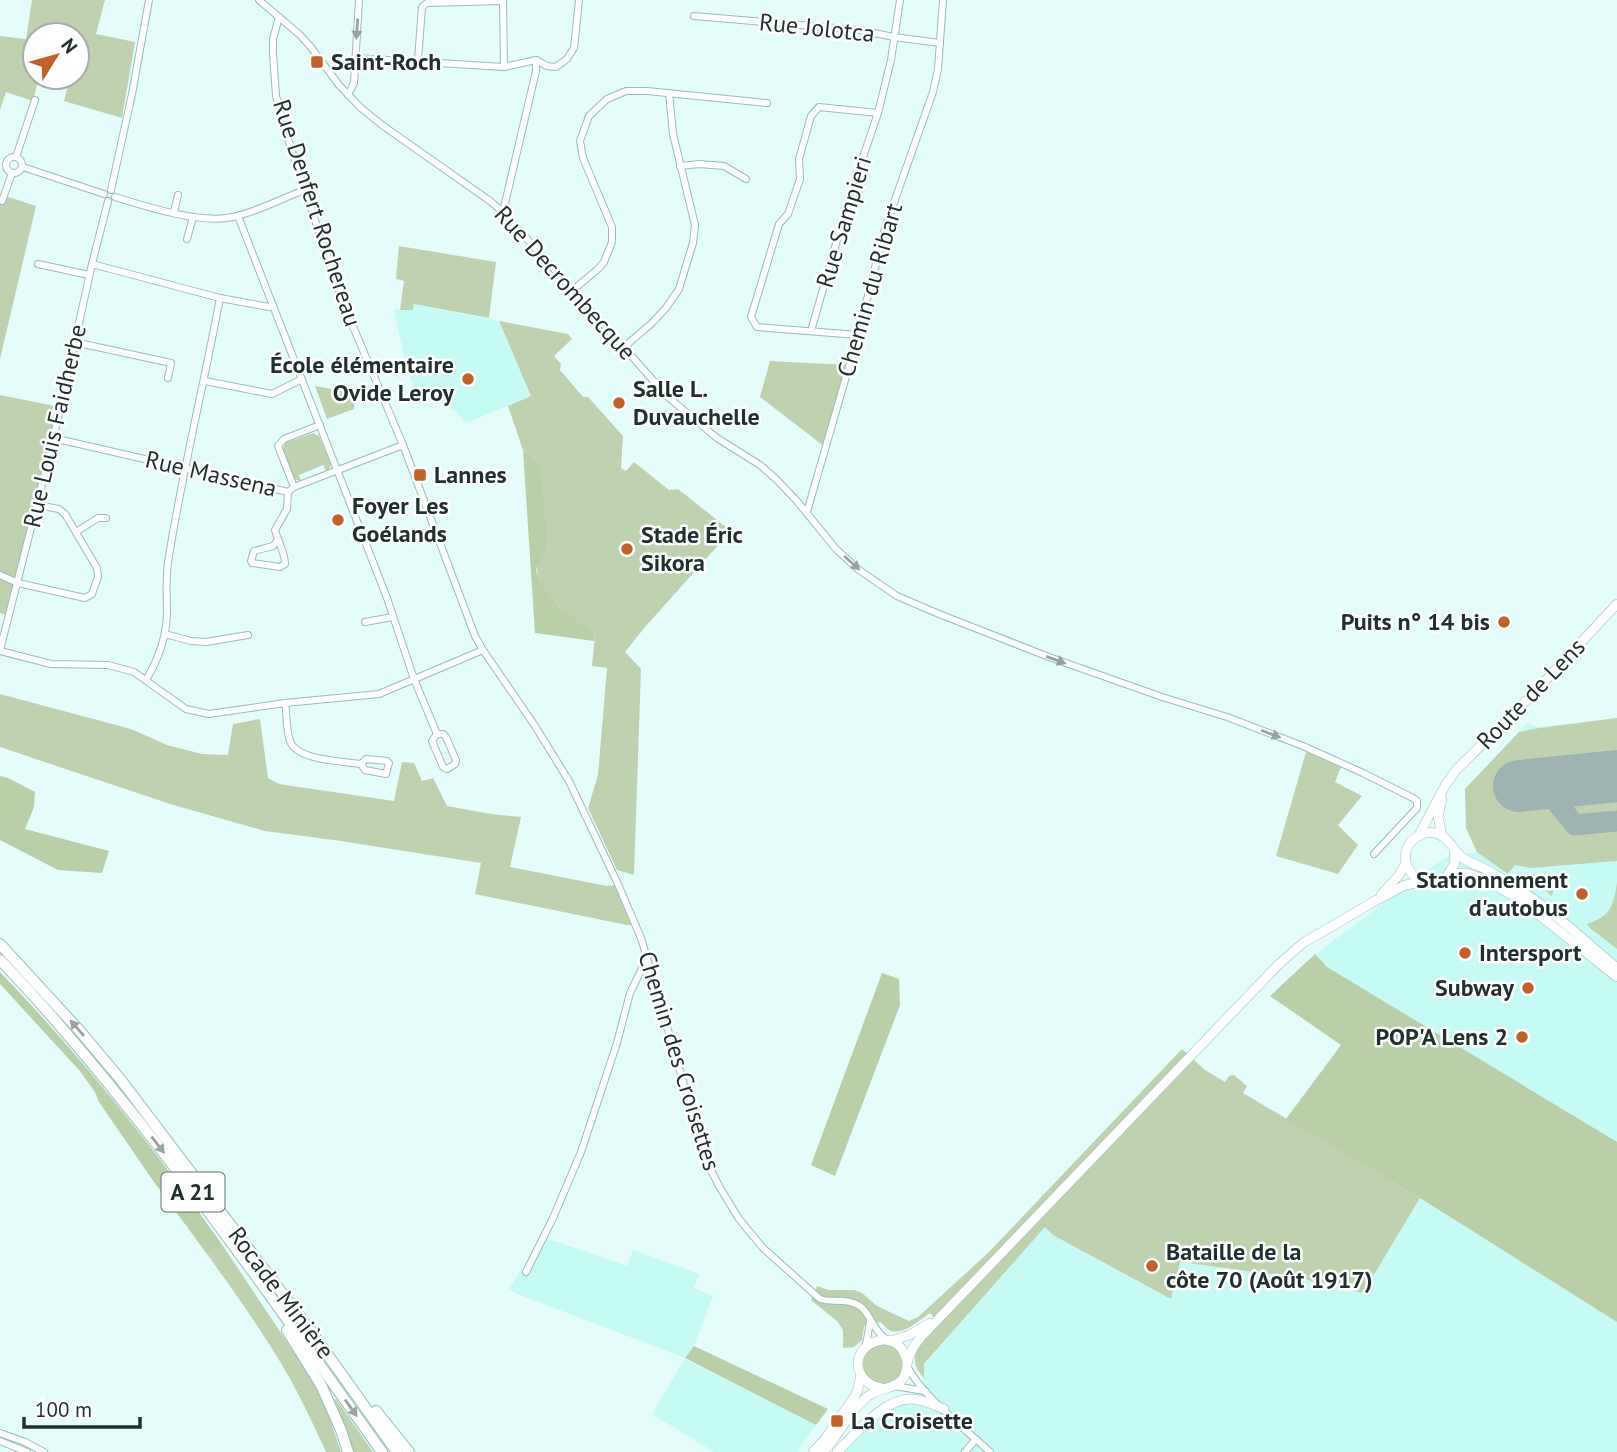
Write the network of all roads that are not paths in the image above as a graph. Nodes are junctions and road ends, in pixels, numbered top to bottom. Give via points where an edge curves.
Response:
1 (149, 0) edge
2 (259, 0) edge
3 (359, 0) edge
4 (503, 0) edge
5 (579, 0) edge
6 (900, 0) edge
7 (943, 0) edge
8 (694, 16) dead end
9 (279, 17) junction
10 (894, 37) junction
11 (940, 43) junction
12 (355, 58) junction
13 (418, 60) junction
14 (537, 60) junction
15 (504, 67) junction
16 (669, 93) junction
17 (348, 95) junction
18 (35, 100) dead end
19 (767, 103) dead end
20 (878, 113) junction
21 (16, 158) junction
22 (3, 161) edge
23 (680, 166) junction
24 (23, 167) junction
25 (12, 173) junction
26 (746, 180) dead end
27 (305, 190) junction
28 (110, 193) junction
29 (178, 195) dead end
30 (2, 201) dead end
31 (174, 212) junction
32 (503, 212) junction
33 (193, 216) junction
34 (238, 216) junction
35 (187, 239) dead end
36 (38, 264) dead end
37 (92, 264) junction
38 (89, 275) junction
39 (573, 290) junction
40 (220, 298) junction
41 (273, 305) junction
42 (811, 331) junction
43 (858, 335) junction
44 (74, 342) junction
45 (624, 347) junction
46 (168, 378) dead end
47 (302, 379) junction
48 (205, 380) junction
49 (320, 425) junction
50 (53, 438) junction
51 (403, 445) junction
52 (184, 468) junction
53 (337, 471) junction
54 (291, 490) junction
55 (37, 505) junction
56 (807, 512) junction
57 (106, 518) dead end
58 (75, 532) junction
59 (277, 541) junction
60 (0, 575) edge
61 (18, 583) junction
62 (1617, 604) edge
63 (393, 617) junction
64 (365, 622) dead end
65 (164, 634) junction
66 (248, 635) dead end
67 (0, 650) edge
68 (483, 650) junction
69 (414, 679) junction
70 (146, 680) junction
71 (285, 703) junction
72 (437, 734) junction
73 (361, 764) dead end
74 (569, 781) joint
75 (1446, 784) junction
76 (1398, 830) junction
77 (1419, 835) junction
78 (1442, 836) junction
79 (1410, 842) junction
80 (1454, 850) junction
81 (1374, 855) dead end
82 (1406, 863) junction
83 (1447, 876) junction
84 (1423, 882) junction
85 (1375, 901) junction
86 (0, 944) edge
87 (647, 958) junction
88 (0, 960) edge
89 (1617, 968) edge
90 (1617, 977) edge
91 (527, 1272) dead end
92 (268, 1293) junction
93 (940, 1317) junction
94 (870, 1321) junction
95 (310, 1330) junction
96 (890, 1341) junction
97 (863, 1349) junction
98 (907, 1364) junction
99 (861, 1374) junction
100 (888, 1387) junction
101 (927, 1392) junction
102 (944, 1409) junction
103 (0, 1433) edge
104 (976, 1439) junction
105 (0, 1441) edge
106 (27, 1452) edge
107 (44, 1452) edge
108 (348, 1452) edge
109 (382, 1452) edge
110 (397, 1452) edge
111 (409, 1452) edge
112 (813, 1452) edge
113 (823, 1452) edge
114 (837, 1452) edge
115 (965, 1452) edge
116 (990, 1452) edge

1 - 28 street
2 - 9 street, Rue Decrombecque
3 -> 12 street
4 - 13 street via 427,3 422,8
4 - 15 street
5 - 14 street via 572,53 556,67
6 - 10 street, Rue Sampieri
7 - 11 street, Chemin du Ribart
8 - 10 street, Rue Jolotca
9 - 17 street, Rue Decrombecque via 310,46
9 - 27 street, Rue Denfert Rochereau via 273,39 276,96
10 - 11 street, Rue Jolotca
10 - 20 street, Rue Sampieri
11 - 43 street, Chemin du Ribart via 933,92 886,228
12 - 13 street
12 - 17 street via 354,83
13 - 15 street
14 - 15 street
14 - 32 street
16 - 19 street
16 - 23 street
16 - 39 street via 626,91 607,99 589,116 580,141 583,158 612,227 612,242 604,262
17 - 32 street, Rue Decrombecque
18 - 21 street
20 - 42 street, Rue Sampieri via 860,166 862,181 849,222 839,233
20 - 42 street via 819,107 811,116 799,159 800,179 788,214 779,224 751,317 757,327
21 - 22 street
21 - 24 street
22 - 25 street
23 - 26 street via 724,166
23 - 45 street via 695,225 690,255 679,289 666,308
24 - 25 street
24 - 28 street
25 - 30 street
27 - 34 street
27 - 51 street, Rue Denfert Rochereau via 341,298
28 - 31 street
28 - 37 street, Rue Louis Faidherbe via 104,198 108,201
29 - 31 street
31 - 33 street
32 - 39 street, Rue Decrombecque
33 - 34 street via 212,220
33 - 35 street
34 - 41 street
36 - 38 street
37 - 38 street, Rue Louis Faidherbe
37 - 40 street
38 - 44 street, Rue Louis Faidherbe
39 - 45 street, Rue Decrombecque
40 - 41 street
40 - 48 street
41 - 47 street
42 - 43 street
43 - 56 street, Chemin du Ribart
44 - 46 street via 171,363
44 - 50 street, Rue Louis Faidherbe
45 - 56 street, Rue Decrombecque via 668,397 760,465
47 - 48 street via 272,394
47 - 49 street
48 - 52 street
49 - 53 street
49 - 54 street via 284,439 278,446
50 - 52 street, Rue Massena
50 - 55 street, Rue Louis Faidherbe
51 - 53 street, Rue Massena
51 - 68 street, Rue Denfert Rochereau
52 - 54 street, Rue Massena
52 - 65 street via 166,574
53 - 54 street, Rue Massena
53 - 63 street
54 - 59 street via 275,530
55 - 58 street via 59,509
55 - 61 street, Rue Louis Faidherbe
56 -> 76 street, Rue Decrombecque via 836,549 897,596 1049,657 1303,746 1417,801 1418,808
57 - 58 street
58 - 61 street via 97,568 92,594 85,598
59 - 59 street via 254,551 251,561 284,566
60 - 61 street
61 - 67 street, Rue Louis Faidherbe
62 - 75 main road, Route de Lens
63 - 64 street
63 - 69 street
65 - 66 street via 206,642
65 - 70 street
67 - 70 street via 51,664 108,665
68 - 69 street
68 - 74 street, Rue Denfert Rochereau
69 - 71 street via 379,694
69 - 72 street
70 - 71 street via 186,709 200,712
71 - 73 street via 290,741 296,751
72 - 72 street via 432,741 447,769 456,760 446,737
74 - 87 street, Chemin des Croisettes
75 - 77 main road, Route de Lens
75 - 78 main road, Route de Lens via 1438,816
76 - 79 street
76 - 81 street
77 - 78 main road
77 - 79 main road
78 - 80 main road
79 - 82 main road
80 - 83 main road via 1455,863
80 - 89 main road via 1531,897
82 - 84 main road via 1412,875
82 - 85 main road
83 - 84 main road
83 - 90 main road via 1466,873 1519,899
84 - 85 main road via 1405,885
85 - 93 main road via 1303,943 1277,965
95 -> 86 highway, Rocade Minière / A 21 via 121,1080
87 - 91 street via 630,993 581,1152
87 - 94 street, Chemin des Croisettes via 706,1160 739,1219 811,1292 825,1301 861,1306
88 -> 92 highway, Rocade Minière / A 21 via 115,1092
92 - 108 highway via 321,1385
92 -> 109 highway, Rocade Minière / A 21
93 - 96 main road
93 - 98 main road via 913,1347
94 - 96 street, Chemin des Croisettes
94 - 97 street
95 - 110 highway, Rocade Minière / A 21
95 - 111 highway
96 - 97 main road via 875,1341
96 - 98 main road via 901,1347
97 - 99 main road
98 - 100 main road via 901,1381
98 - 101 street
99 - 100 main road via 870,1385
99 - 112 main road via 855,1396
100 - 101 street
100 - 113 main road via 864,1399
101 - 102 street
102 - 104 street
102 - 114 main road via 915,1399 901,1400 884,1407
103 - 107 street
104 - 115 street
104 - 116 street
105 - 106 street

